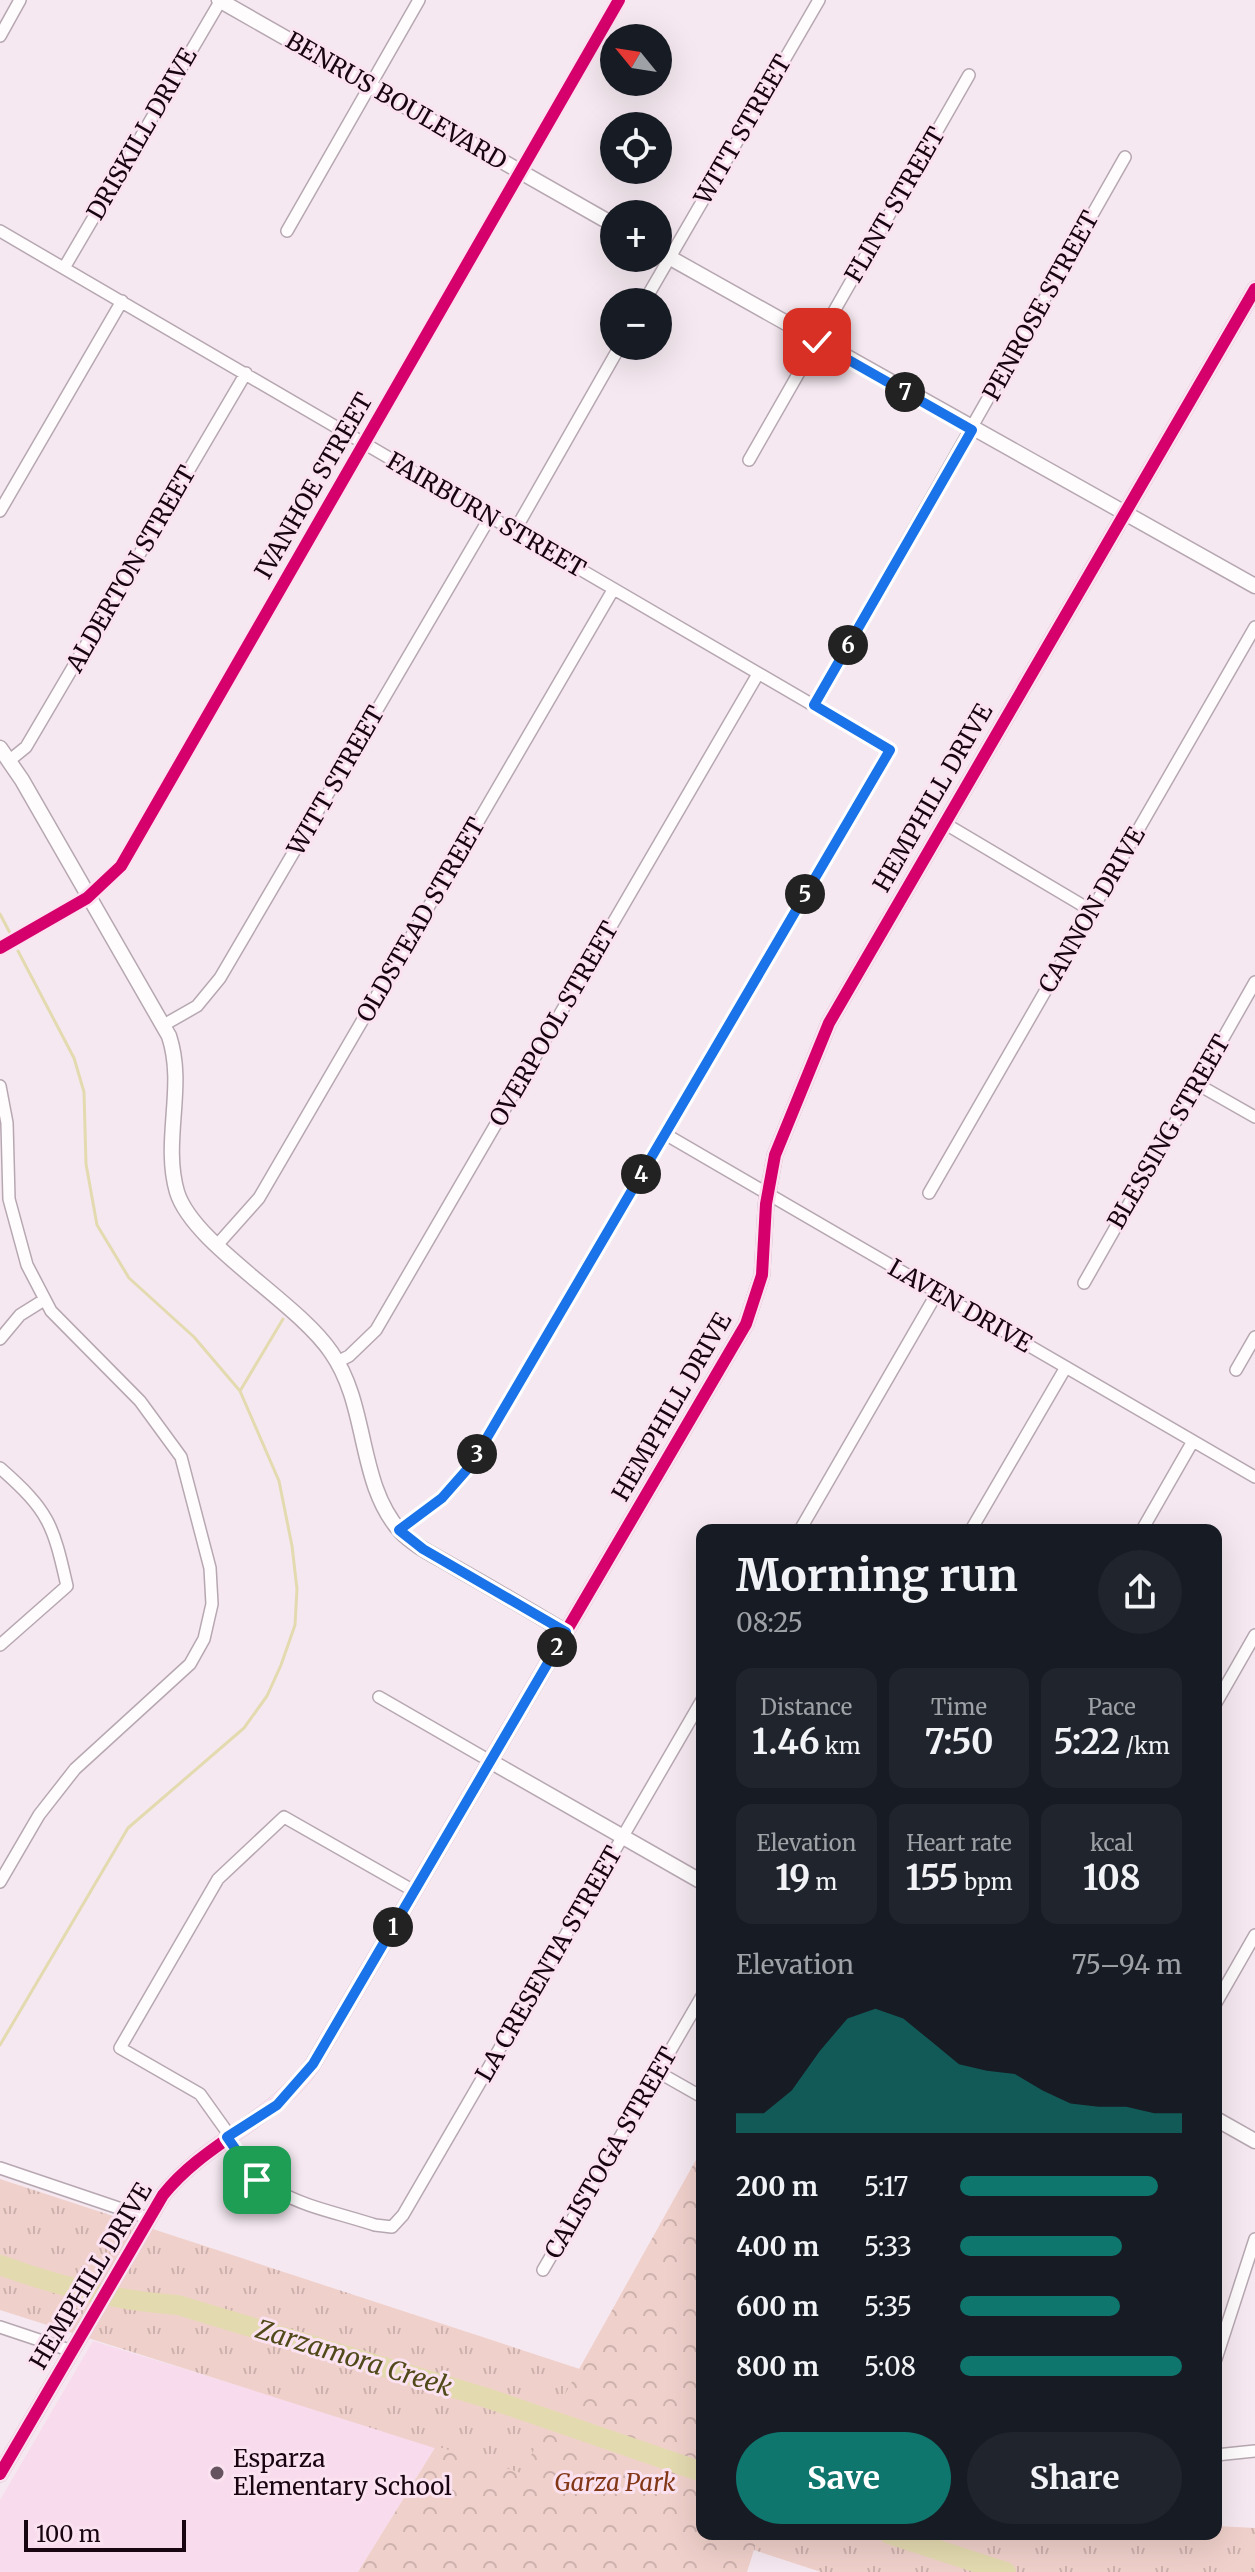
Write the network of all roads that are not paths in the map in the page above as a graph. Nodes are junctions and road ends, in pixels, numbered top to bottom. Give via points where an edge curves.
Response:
1 (20, 0) edge
2 (220, 0) edge
3 (419, 0) edge
4 (619, 0) edge
5 (819, 0) edge
6 (0, 36) edge
7 (969, 75) dead end
8 (369, 86) junction
9 (1125, 157) dead end
10 (519, 171) junction
11 (600, 217) edge
12 (287, 231) dead end
13 (1, 233) edge
14 (672, 241) edge
15 (672, 259) edge
16 (64, 268) junction
17 (1255, 289) edge
18 (122, 301) junction
19 (817, 342) junction
20 (612, 360) edge
21 (246, 373) junction
22 (972, 430) junction
23 (364, 444) junction
24 (749, 460) dead end
25 (0, 511) edge
26 (1123, 513) junction
27 (490, 517) junction
28 (514, 532) junction
29 (1255, 586) edge
30 (613, 590) junction
31 (1255, 627) edge
32 (758, 674) junction
33 (814, 705) junction
34 (5, 754) edge
35 (944, 823) junction
36 (87, 898) junction
37 (1092, 911) junction
38 (0, 948) edge
39 (1255, 982) edge
40 (162, 1026) junction
41 (1197, 1084) junction
42 (0, 1086) edge
43 (1255, 1117) edge
44 (665, 1134) junction
45 (4, 1157) edge
46 (929, 1193) dead end
47 (767, 1195) junction
48 (218, 1244) junction
49 (1084, 1283) dead end
50 (937, 1293) junction
51 (44, 1300) junction
52 (1255, 1337) edge
53 (0, 1339) edge
54 (337, 1362) junction
55 (1066, 1367) junction
56 (1236, 1370) dead end
57 (1193, 1441) junction
58 (0, 1468) edge
59 (1255, 1477) edge
60 (803, 1524) edge
61 (974, 1524) edge
62 (1145, 1524) edge
63 (399, 1530) junction
64 (566, 1632) junction
65 (1255, 1635) edge
66 (0, 1645) edge
67 (1222, 1693) edge
68 (379, 1697) dead end
69 (696, 1710) edge
70 (490, 1761) junction
71 (623, 1837) junction
72 (696, 1879) edge
73 (0, 1882) edge
74 (414, 1891) junction
75 (1255, 1935) edge
76 (1222, 1993) edge
77 (696, 2006) edge
78 (658, 2072) junction
79 (696, 2094) edge
80 (1222, 2122) edge
81 (228, 2137) junction
82 (1255, 2141) edge
83 (0, 2168) edge
84 (148, 2218) junction
85 (1255, 2239) edge
86 (543, 2270) dead end
87 (0, 2327) edge
88 (1222, 2341) edge
89 (72, 2351) junction
90 (1255, 2451) edge
91 (1222, 2454) edge
92 (0, 2474) edge

1 - 6 street
2 - 8 street, BENRUS BOULEVARD
2 - 16 street, DRISKILL DRIVE
3 - 8 street
4 - 10 street, IVANHOE STREET
5 - 14 street, WITT STREET
7 - 19 street, FLINT STREET
8 - 10 street, BENRUS BOULEVARD
8 - 12 street
9 - 22 street, PENROSE STREET
10 - 11 street, BENRUS BOULEVARD
10 - 23 street, IVANHOE STREET
13 - 16 street, FAIRBURN STREET
15 - 19 street
16 - 18 street, FAIRBURN STREET
17 - 26 street, HEMPHILL DRIVE
18 - 21 street, FAIRBURN STREET
18 - 25 street
19 - 22 street
19 - 24 street, FLINT STREET
20 - 28 street
21 - 23 street, FAIRBURN STREET
21 - 34 street, ALDERTON STREET via 26,747
22 - 26 street
22 - 33 street, PENROSE STREET
23 - 27 street, FAIRBURN STREET
23 - 36 street, IVANHOE STREET via 121,866
26 - 29 street
26 - 35 street, HEMPHILL DRIVE
27 - 28 street, FAIRBURN STREET
27 - 40 street, WITT STREET via 220,978 197,1006
28 - 30 street, FAIRBURN STREET
30 - 32 street, FAIRBURN STREET
30 - 48 street, OLDSTEAD STREET via 259,1198
31 - 37 street, CANNON DRIVE
32 - 33 street, FAIRBURN STREET
32 - 54 street, OVERPOOL STREET via 376,1330
33 - 44 street, FAIRBURN STREET via 890,750
34 - 36 street
35 - 37 street
35 - 47 street, HEMPHILL DRIVE via 829,1023 780,1139
36 - 38 street, IVANHOE STREET
36 - 40 street
37 - 46 street, CANNON DRIVE
39 - 41 street, BLESSING STREET
40 - 48 street via 175,1054 177,1074 172,1159 178,1193 191,1217
41 - 43 street
41 - 49 street, BLESSING STREET
42 - 45 street via 7,1123
44 - 47 street, LAVEN DRIVE
44 - 63 street via 471,1465 442,1498
45 - 51 street via 18,1241
47 - 50 street, LAVEN DRIVE
47 - 64 street, HEMPHILL DRIVE via 762,1275 749,1317
48 - 54 street via 300,1317
50 - 55 street, LAVEN DRIVE
50 - 60 street
51 - 53 street via 20,1315
51 - 73 street via 68,1332 140,1401 181,1457 207,1556 212,1604 204,1639 190,1664 75,1769 39,1815
52 - 56 street
54 - 63 street via 354,1398 376,1487
55 - 57 street, LAVEN DRIVE
55 - 61 street
57 - 59 street, LAVEN DRIVE
57 - 62 street
58 - 66 street via 46,1515 67,1586
63 - 64 street
64 - 70 street, HEMPHILL DRIVE
65 - 67 street
68 - 70 street
69 - 71 street, LA CRESENTA STREET
70 - 71 street
70 - 74 street, HEMPHILL DRIVE
71 - 72 street
71 - 81 street, LA CRESENTA STREET via 392,2227 271,2190 250,2174
74 - 81 street, HEMPHILL DRIVE via 302,2079 277,2105
74 - 81 street via 284,1817 218,1879 120,2048 200,2094
75 - 76 street
77 - 78 street, CALISTOGA STREET
78 - 79 street
78 - 86 street, CALISTOGA STREET
80 - 82 street
81 - 84 street, HEMPHILL DRIVE via 176,2178
83 - 84 street
84 - 89 street, HEMPHILL DRIVE
85 - 88 street
87 - 89 street
89 - 92 street, HEMPHILL DRIVE
90 - 91 street

